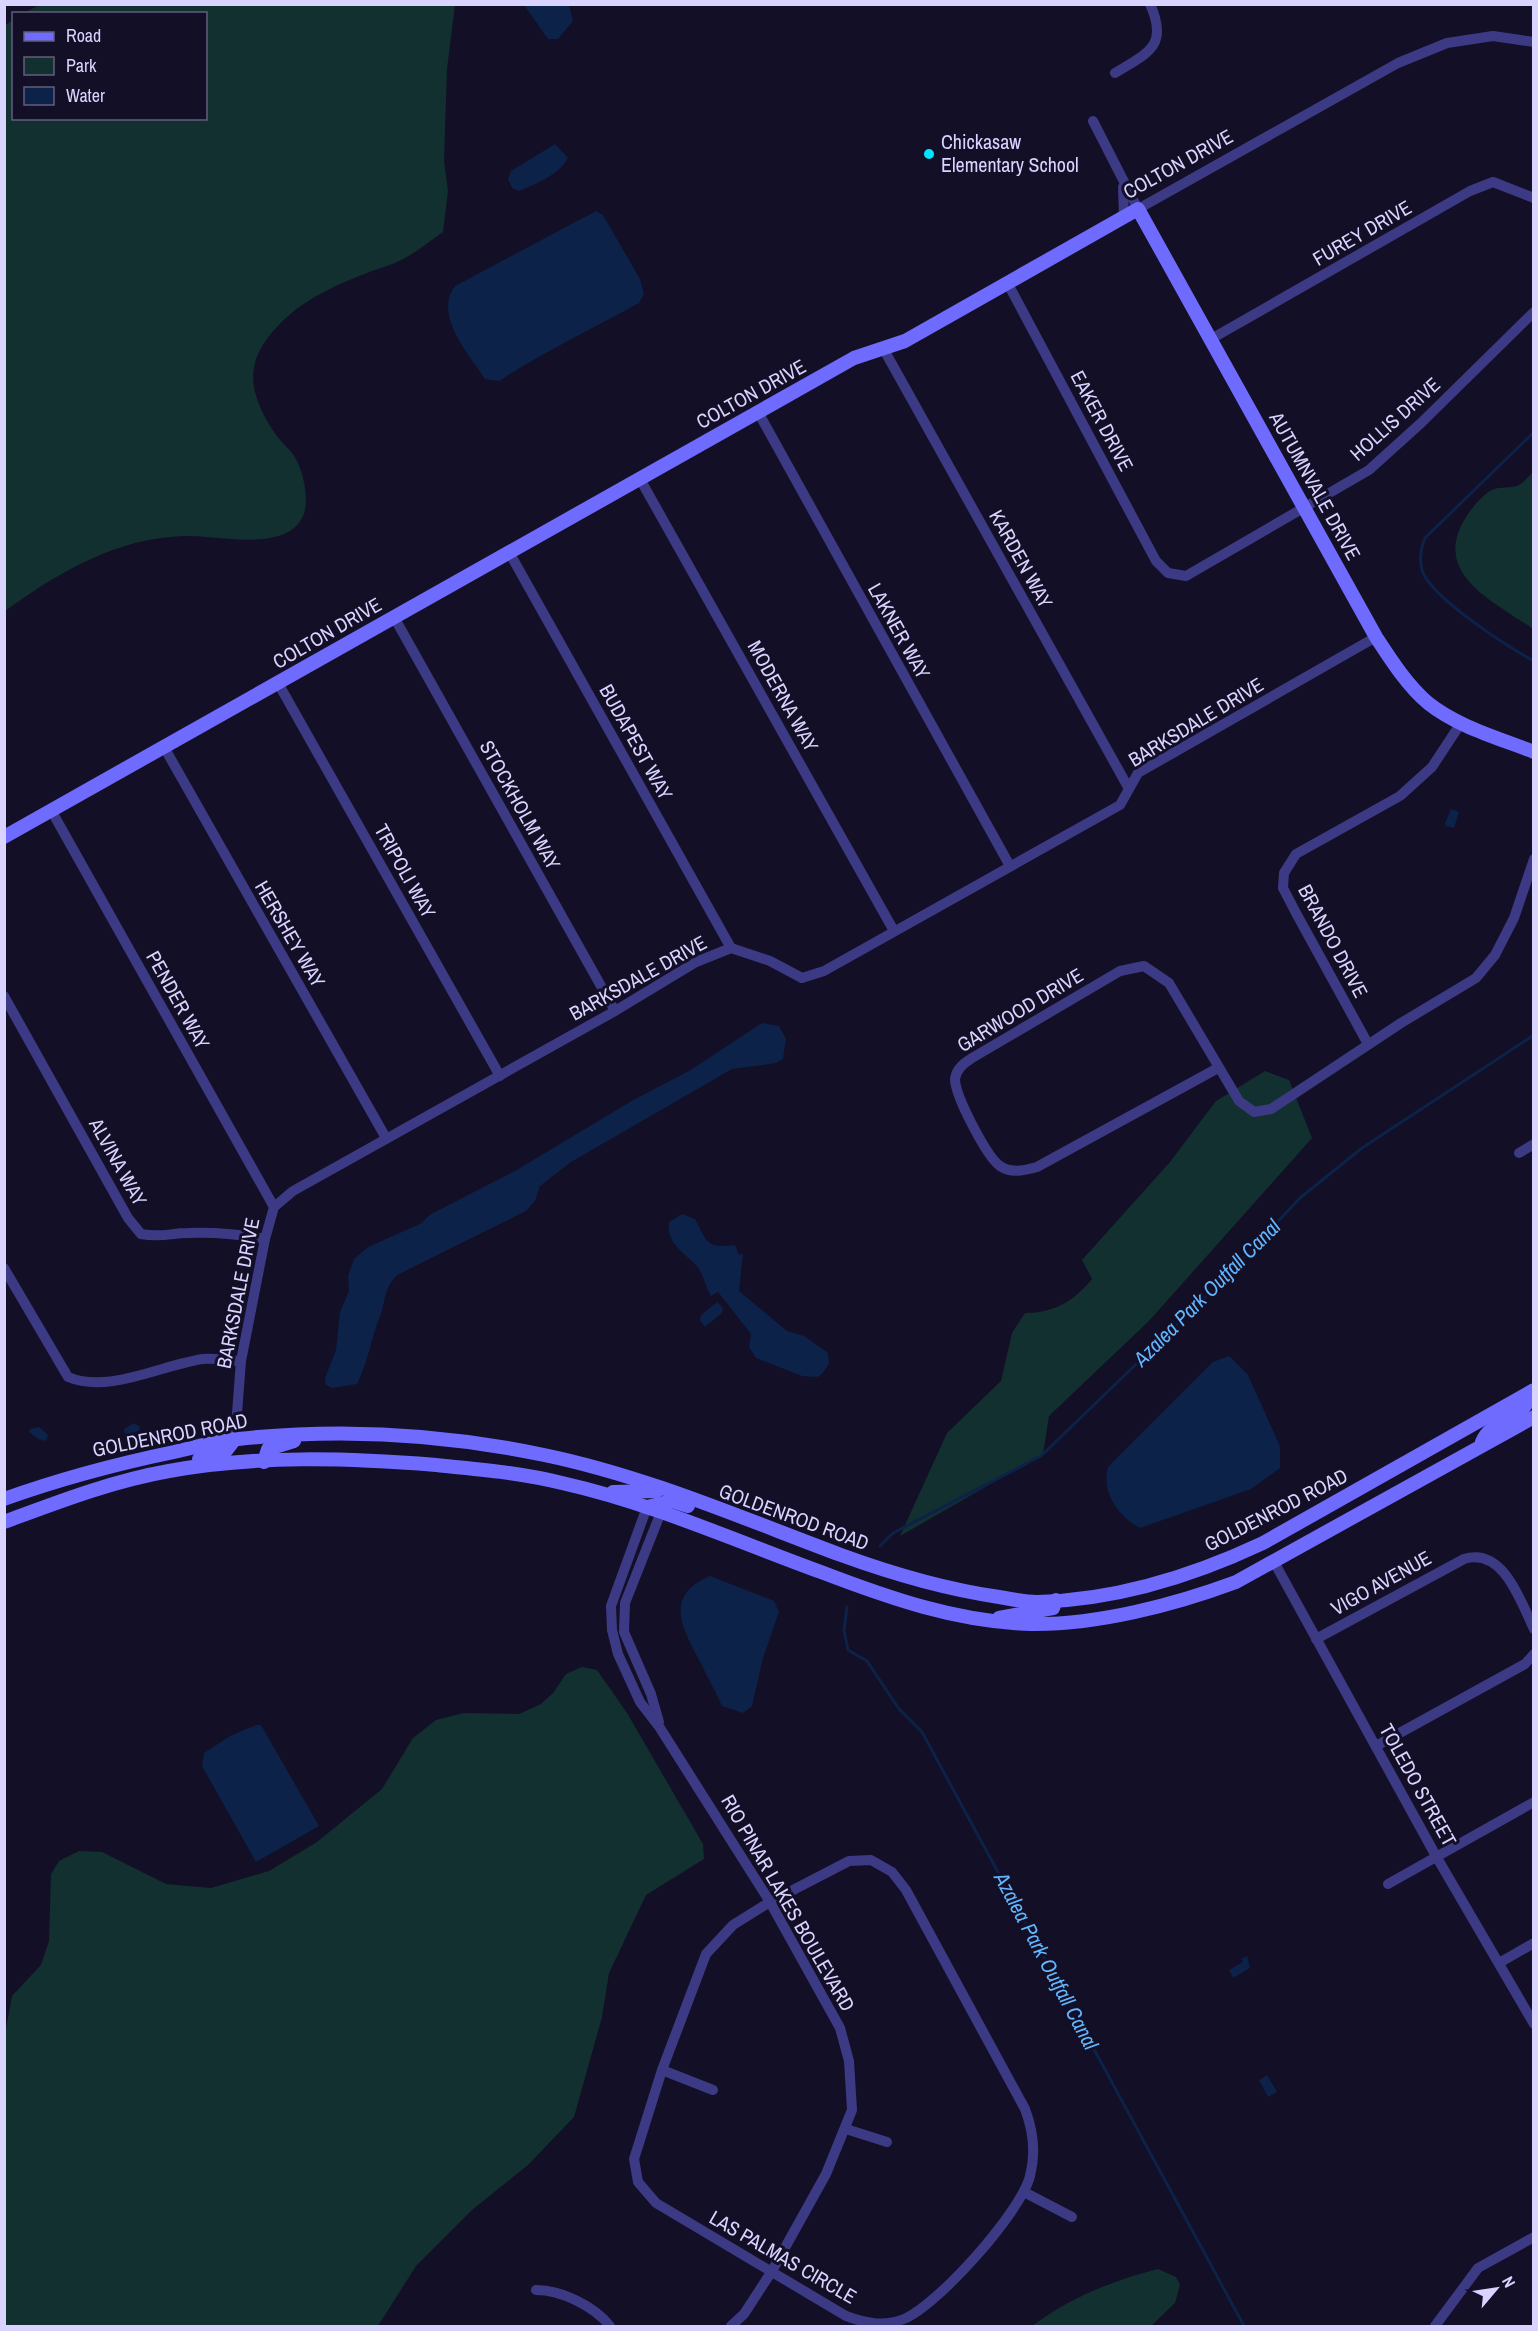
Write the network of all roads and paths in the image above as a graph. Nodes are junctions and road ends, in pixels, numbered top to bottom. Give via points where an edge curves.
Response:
1 (1150, 4) edge
2 (1533, 42) edge
3 (1115, 73) dead end
4 (1093, 121) dead end
5 (1121, 178) junction
6 (1533, 198) edge
7 (1138, 209) junction
8 (1124, 217) junction
9 (1008, 284) junction
10 (1533, 312) edge
11 (1211, 339) junction
12 (883, 348) junction
13 (758, 412) junction
14 (640, 479) junction
15 (1305, 508) junction
16 (509, 552) junction
17 (1168, 573) joint
18 (394, 617) junction
19 (1376, 637) junction
20 (278, 683) junction
21 (1461, 723) junction
22 (164, 747) junction
23 (1533, 752) edge
24 (1128, 787) junction
25 (51, 810) junction
26 (4, 837) edge
27 (1533, 859) edge
28 (1010, 866) junction
29 (894, 931) junction
30 (731, 948) junction
31 (4, 996) edge
32 (615, 1011) junction
33 (1368, 1044) junction
34 (1218, 1068) junction
35 (500, 1076) junction
36 (386, 1138) junction
37 (1533, 1144) edge
38 (1519, 1154) dead end
39 (274, 1207) junction
40 (265, 1239) junction
41 (4, 1268) edge
42 (241, 1361) junction
43 (1533, 1391) edge
44 (1533, 1417) edge
45 (325, 1433) junction
46 (235, 1439) junction
47 (1480, 1447) junction
48 (264, 1462) junction
49 (170, 1471) junction
50 (669, 1491) junction
51 (599, 1493) junction
52 (4, 1499) edge
53 (647, 1507) junction
54 (716, 1509) junction
55 (661, 1512) junction
56 (4, 1522) edge
57 (1274, 1562) junction
58 (1056, 1600) junction
59 (991, 1620) junction
60 (1533, 1629) edge
61 (1316, 1639) junction
62 (1533, 1654) edge
63 (660, 1728) junction
64 (1376, 1746) junction
65 (1533, 1802) edge
66 (1436, 1856) junction
67 (1388, 1884) dead end
68 (770, 1902) junction
69 (1533, 1943) edge
70 (1499, 1963) junction
71 (1533, 2024) edge
72 (662, 2070) junction
73 (713, 2090) dead end
74 (846, 2129) junction
75 (886, 2142) dead end
76 (1024, 2192) junction
77 (1072, 2217) dead end
78 (1533, 2237) edge
79 (772, 2271) junction
80 (536, 2290) dead end
81 (867, 2325) edge
82 (610, 2326) edge
83 (731, 2326) edge
84 (1435, 2326) edge

1 - 3 street via 1159,35 1153,48
2 - 7 street, COLTON DRIVE via 1493,36 1447,43 1398,63
4 - 5 street, AUTUMNVALE DRIVE
5 - 7 street, AUTUMNVALE DRIVE
5 - 8 street, AUTUMNVALE DRIVE
6 - 11 street, FUREY DRIVE via 1493,182 1470,191
7 - 8 main road, COLTON DRIVE
7 - 11 main road, AUTUMNVALE DRIVE
8 - 9 main road, COLTON DRIVE
9 - 12 main road, COLTON DRIVE via 905,341
9 - 17 street, EAKER DRIVE via 1156,561
10 - 15 street, HOLLIS DRIVE via 1369,470
11 - 15 main road, AUTUMNVALE DRIVE
12 - 13 main road, COLTON DRIVE via 854,358
12 - 24 street, KARDEN WAY
13 - 14 main road, COLTON DRIVE
13 - 28 street, LAKNER WAY
14 - 16 main road, COLTON DRIVE
14 - 29 street, MODERNA WAY
15 - 17 street, HOLLIS DRIVE via 1186,576
15 - 19 main road, AUTUMNVALE DRIVE
16 - 18 main road, COLTON DRIVE
16 - 30 street, BUDAPEST WAY
18 - 20 main road, COLTON DRIVE
18 - 32 street, STOCKHOLM WAY
19 - 21 main road, AUTUMNVALE DRIVE via 1401,674 1428,703
19 - 24 street, BARKSDALE DRIVE via 1138,773
20 - 22 main road, COLTON DRIVE
20 - 35 street, TRIPOLI WAY
21 - 23 main road, AUTUMNVALE DRIVE
21 - 33 street, BRANDO DRIVE via 1432,767 1400,796 1296,854 1284,873 1283,888
22 - 25 main road, COLTON DRIVE
22 - 36 street, HERSHEY WAY
24 - 28 street, BARKSDALE DRIVE via 1120,805
25 - 26 main road, COLTON DRIVE
25 - 39 street, PENDER WAY
27 - 33 street, GARWOOD DRIVE via 1514,918 1495,955 1476,978
28 - 29 street, BARKSDALE DRIVE
29 - 30 street, BARKSDALE DRIVE via 824,971 802,978 770,961
30 - 32 street, BARKSDALE DRIVE via 696,962
31 - 40 street, ALVINA WAY via 128,1218 141,1234 162,1238 185,1233 231,1233
32 - 35 street, BARKSDALE DRIVE
33 - 34 street, GARWOOD DRIVE via 1262,1112 1254,1112 1239,1101
34 - 34 street, GARWOOD DRIVE via 1037,1167 1019,1172 1002,1167 991,1158 959,1096 955,1078 961,1066 972,1058 1120,971 1144,966 1169,983
35 - 36 street, BARKSDALE DRIVE
36 - 39 street, BARKSDALE DRIVE via 293,1191
37 - 38 street
39 - 40 street, BARKSDALE DRIVE
40 - 42 street, BARKSDALE DRIVE
41 - 42 street via 68,1377 83,1383 205,1359
42 - 46 street, BARKSDALE DRIVE
43 - 47 main road via 1522,1413 1486,1433
43 - 58 main road, GOLDENROD ROAD via 1232,1558 1189,1575 1114,1593
44 - 47 main road, GOLDENROD ROAD
45 - 46 main road, GOLDENROD ROAD
45 - 48 main road via 268,1449
45 - 50 main road, GOLDENROD ROAD via 410,1437 545,1455
46 - 49 main road via 225,1452
46 - 52 main road, GOLDENROD ROAD via 108,1466
47 - 57 main road, GOLDENROD ROAD
48 - 49 main road, GOLDENROD ROAD
48 - 51 main road, GOLDENROD ROAD via 369,1459 553,1481
49 - 56 main road, GOLDENROD ROAD via 94,1490
50 - 51 main road
50 - 54 main road, GOLDENROD ROAD
51 - 53 main road, GOLDENROD ROAD
53 - 54 main road via 672,1501 702,1510
53 - 55 main road, GOLDENROD ROAD
53 - 63 street, RIO PINAR LAKES BOULEVARD via 611,1606 612,1630 618,1654 640,1702
54 - 58 main road, GOLDENROD ROAD via 904,1578 963,1592 1035,1602
55 - 59 main road, GOLDENROD ROAD via 902,1603
55 - 63 street, RIO PINAR LAKES BOULEVARD via 625,1603 624,1632 651,1694
57 - 59 main road, GOLDENROD ROAD via 1206,1593 1125,1615 1031,1624
57 - 61 street, TOLEDO STREET
58 - 59 main road via 1053,1608
60 - 61 street, VIGO AVENUE via 1500,1566 1476,1555
61 - 64 street, TOLEDO STREET
62 - 64 street via 1525,1664
63 - 68 street, RIO PINAR LAKES BOULEVARD
64 - 66 street, TOLEDO STREET
65 - 66 street
66 - 67 street
66 - 70 street, TOLEDO STREET
68 - 72 street, LAS PALMAS CIRCLE via 733,1926 706,1954
68 - 74 street, RIO PINAR LAKES BOULEVARD via 840,2028 849,2061 852,2110
68 - 76 street, LAS PALMAS CIRCLE via 849,1861 871,1860 892,1872 912,1900 1025,2109 1033,2147
69 - 70 street
70 - 71 street, TOLEDO STREET
72 - 73 street
72 - 79 street, LAS PALMAS CIRCLE via 634,2159 638,2182 656,2204
74 - 75 street
74 - 79 street, RIO PINAR LAKES BOULEVARD via 826,2174
76 - 77 street
76 - 81 street, LAS PALMAS CIRCLE via 1003,2224 926,2306 903,2319
78 - 84 street via 1478,2268
79 - 81 street, LAS PALMAS CIRCLE
79 - 83 street, RIO PINAR LAKES BOULEVARD via 744,2314
80 - 82 street via 552,2290 589,2308

